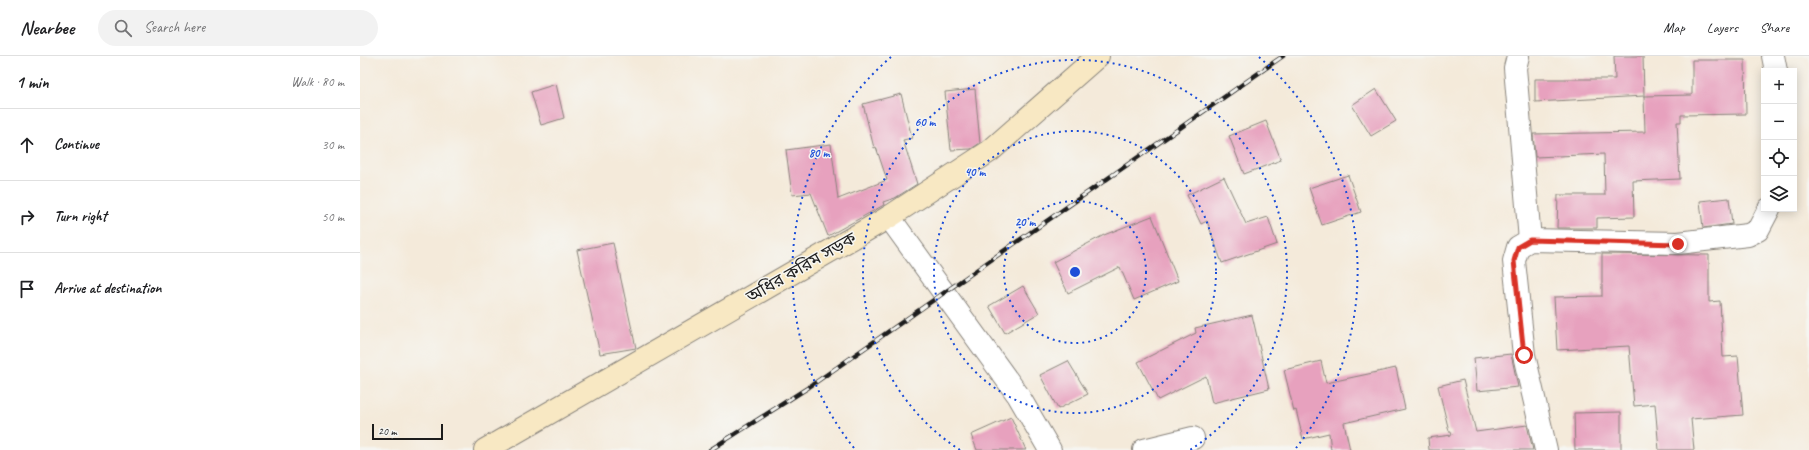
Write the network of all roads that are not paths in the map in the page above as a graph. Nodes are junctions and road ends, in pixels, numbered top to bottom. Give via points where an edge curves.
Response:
1 (1098, 56) edge
2 (1518, 56) edge
3 (1773, 56) edge
4 (1775, 68) edge
5 (1767, 212) edge
6 (888, 217) junction
7 (1530, 240) junction
8 (1193, 438) dead end
9 (485, 450) edge
10 (1050, 450) edge
11 (1144, 450) edge
12 (1546, 450) edge

1 - 6 main road, অধির করিম সড়ক via 990,151
2 - 7 street via 1515,68
3 - 4 street
5 - 7 street via 1758,230 1748,235 1678,244
6 - 9 main road, অধির করিম সড়ক
6 - 10 street via 1018,395
7 - 12 street via 1518,247 1514,261 1524,355
8 - 11 street

